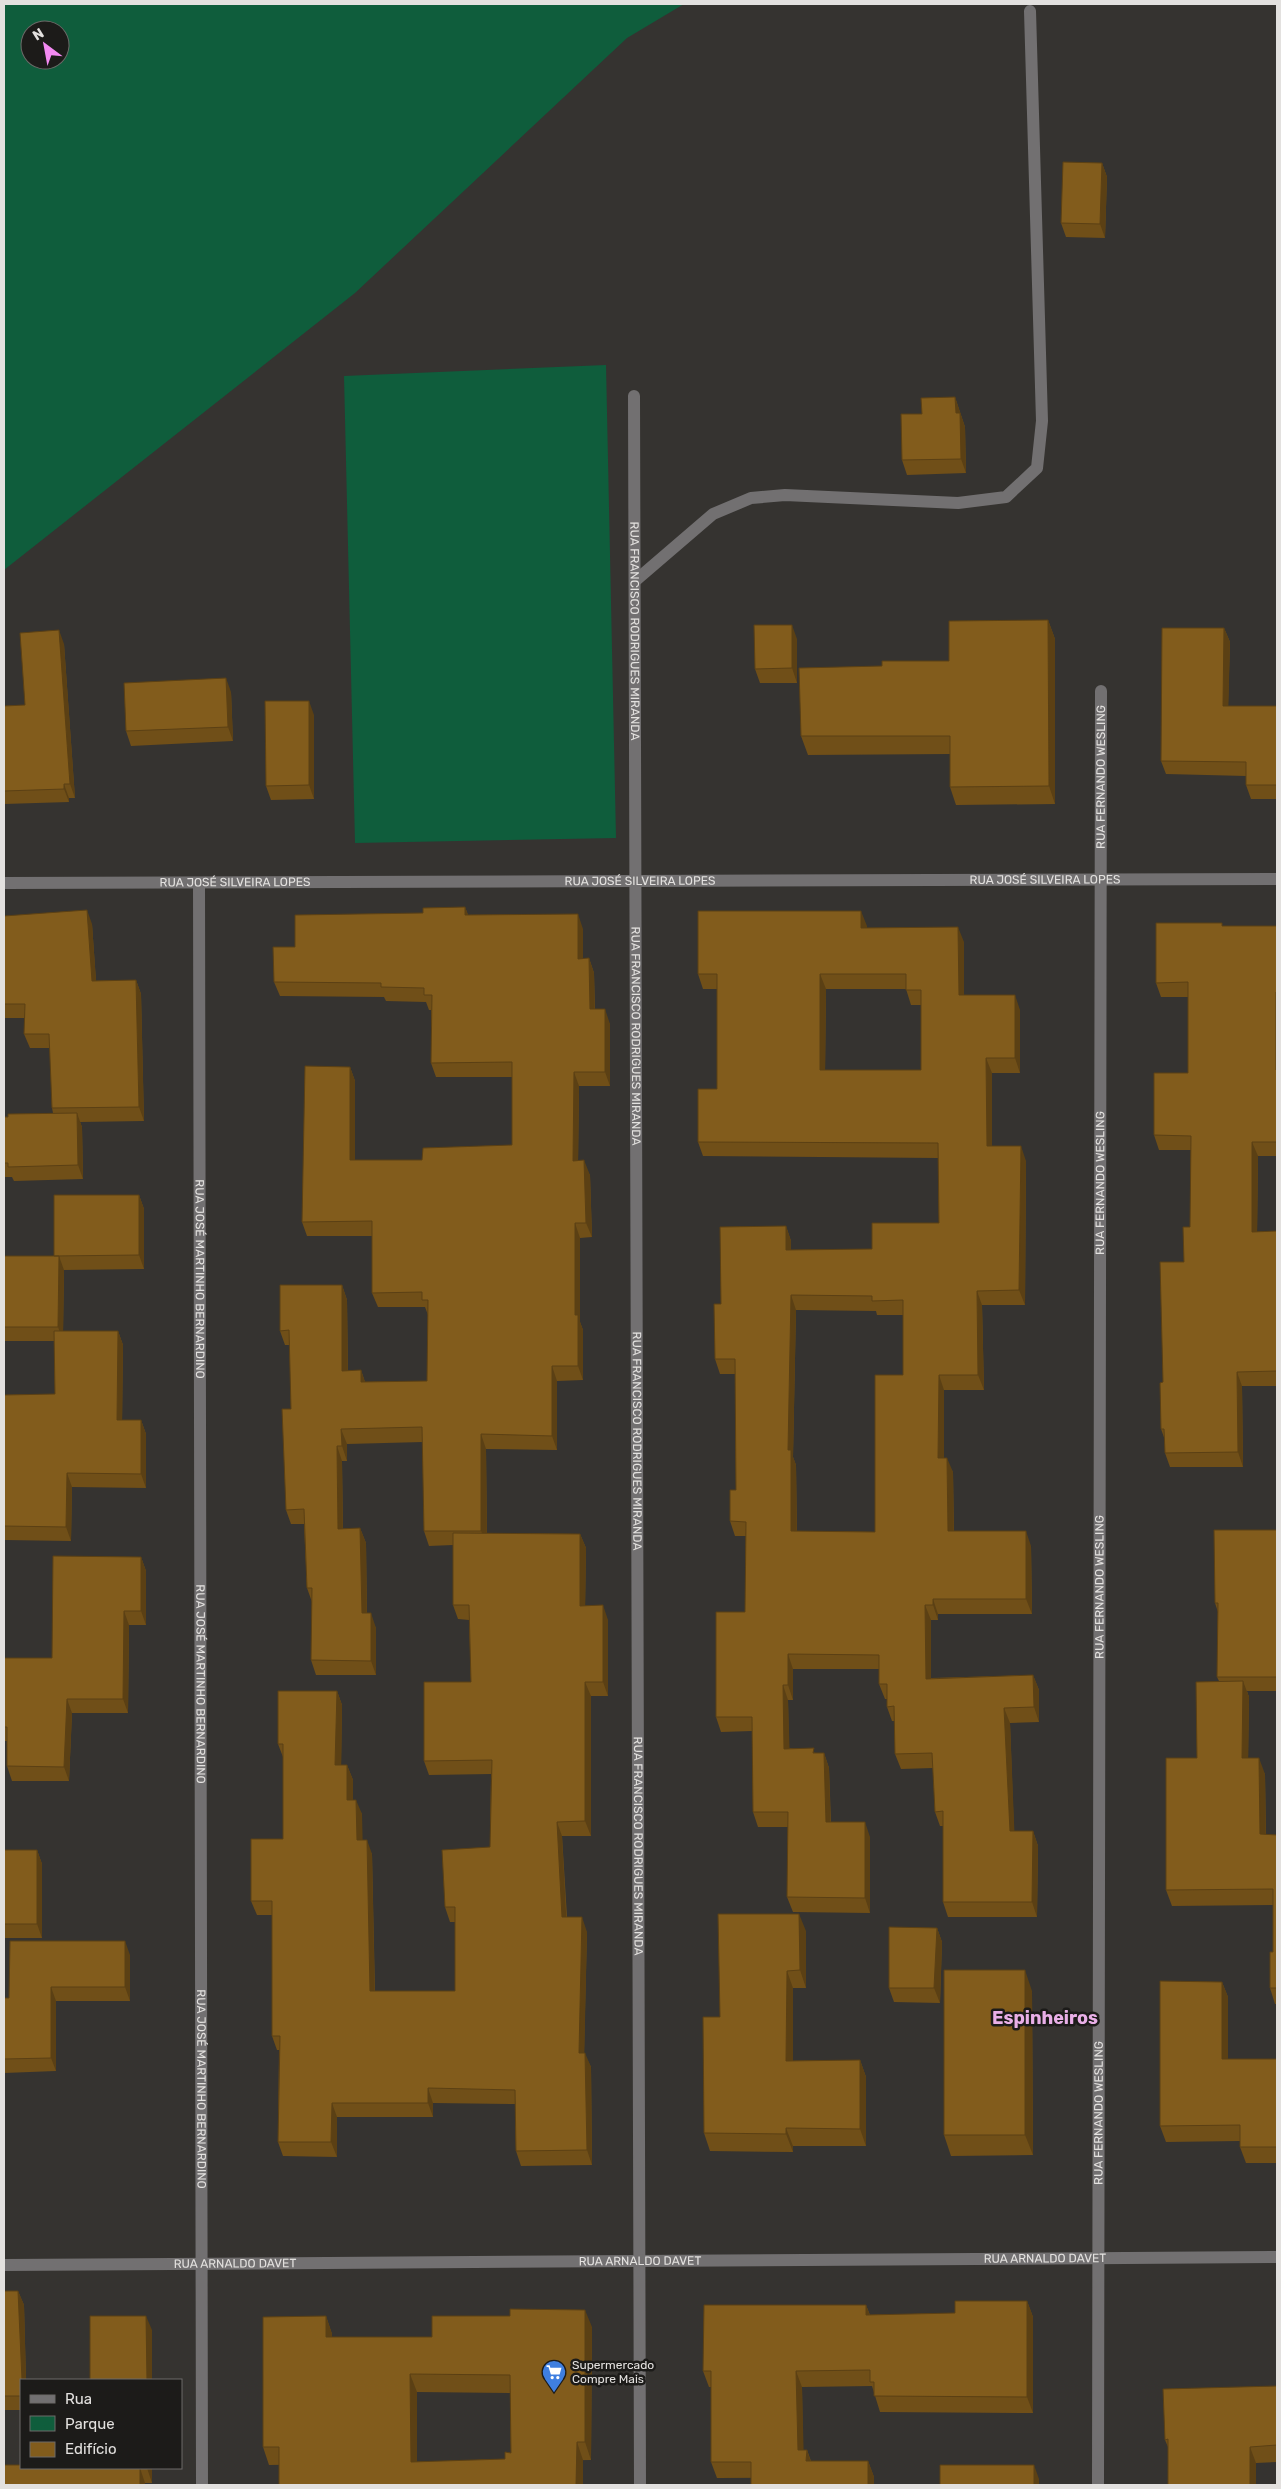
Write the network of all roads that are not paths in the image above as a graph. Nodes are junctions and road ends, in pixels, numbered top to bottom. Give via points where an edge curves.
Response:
1 (1030, 11) dead end
2 (634, 396) dead end
3 (635, 581) junction
4 (1101, 691) dead end
5 (1277, 879) edge
6 (1101, 880) junction
7 (636, 881) junction
8 (4, 883) edge
9 (199, 883) junction
10 (1277, 2257) edge
11 (1098, 2258) junction
12 (640, 2261) junction
13 (202, 2264) junction
14 (4, 2265) edge
15 (202, 2485) edge
16 (640, 2485) edge
17 (1098, 2485) edge

1 - 3 street via 1042,420 1036,468 1006,497 958,503 785,495 751,498 712,514
2 - 3 street, RUA FRANCISCO RODRIGUES MIRANDA
3 - 7 street, RUA FRANCISCO RODRIGUES MIRANDA
4 - 6 street, RUA FERNANDO WESLING
5 - 6 street, RUA JOSÉ SILVEIRA LOPES
6 - 7 street, RUA JOSÉ SILVEIRA LOPES
6 - 11 street, RUA FERNANDO WESLING
7 - 9 street, RUA JOSÉ SILVEIRA LOPES
7 - 12 street, RUA FRANCISCO RODRIGUES MIRANDA
8 - 9 street, RUA JOSÉ SILVEIRA LOPES
9 - 13 street, RUA JOSÉ MARTINHO BERNARDINO
10 - 11 street, RUA ARNALDO DAVET
11 - 12 street, RUA ARNALDO DAVET
11 - 17 street, RUA FERNANDO WESLING
12 - 13 street, RUA ARNALDO DAVET
12 - 16 street, RUA FRANCISCO RODRIGUES MIRANDA
13 - 14 street, RUA ARNALDO DAVET
13 - 15 street, RUA JOSÉ MARTINHO BERNARDINO

